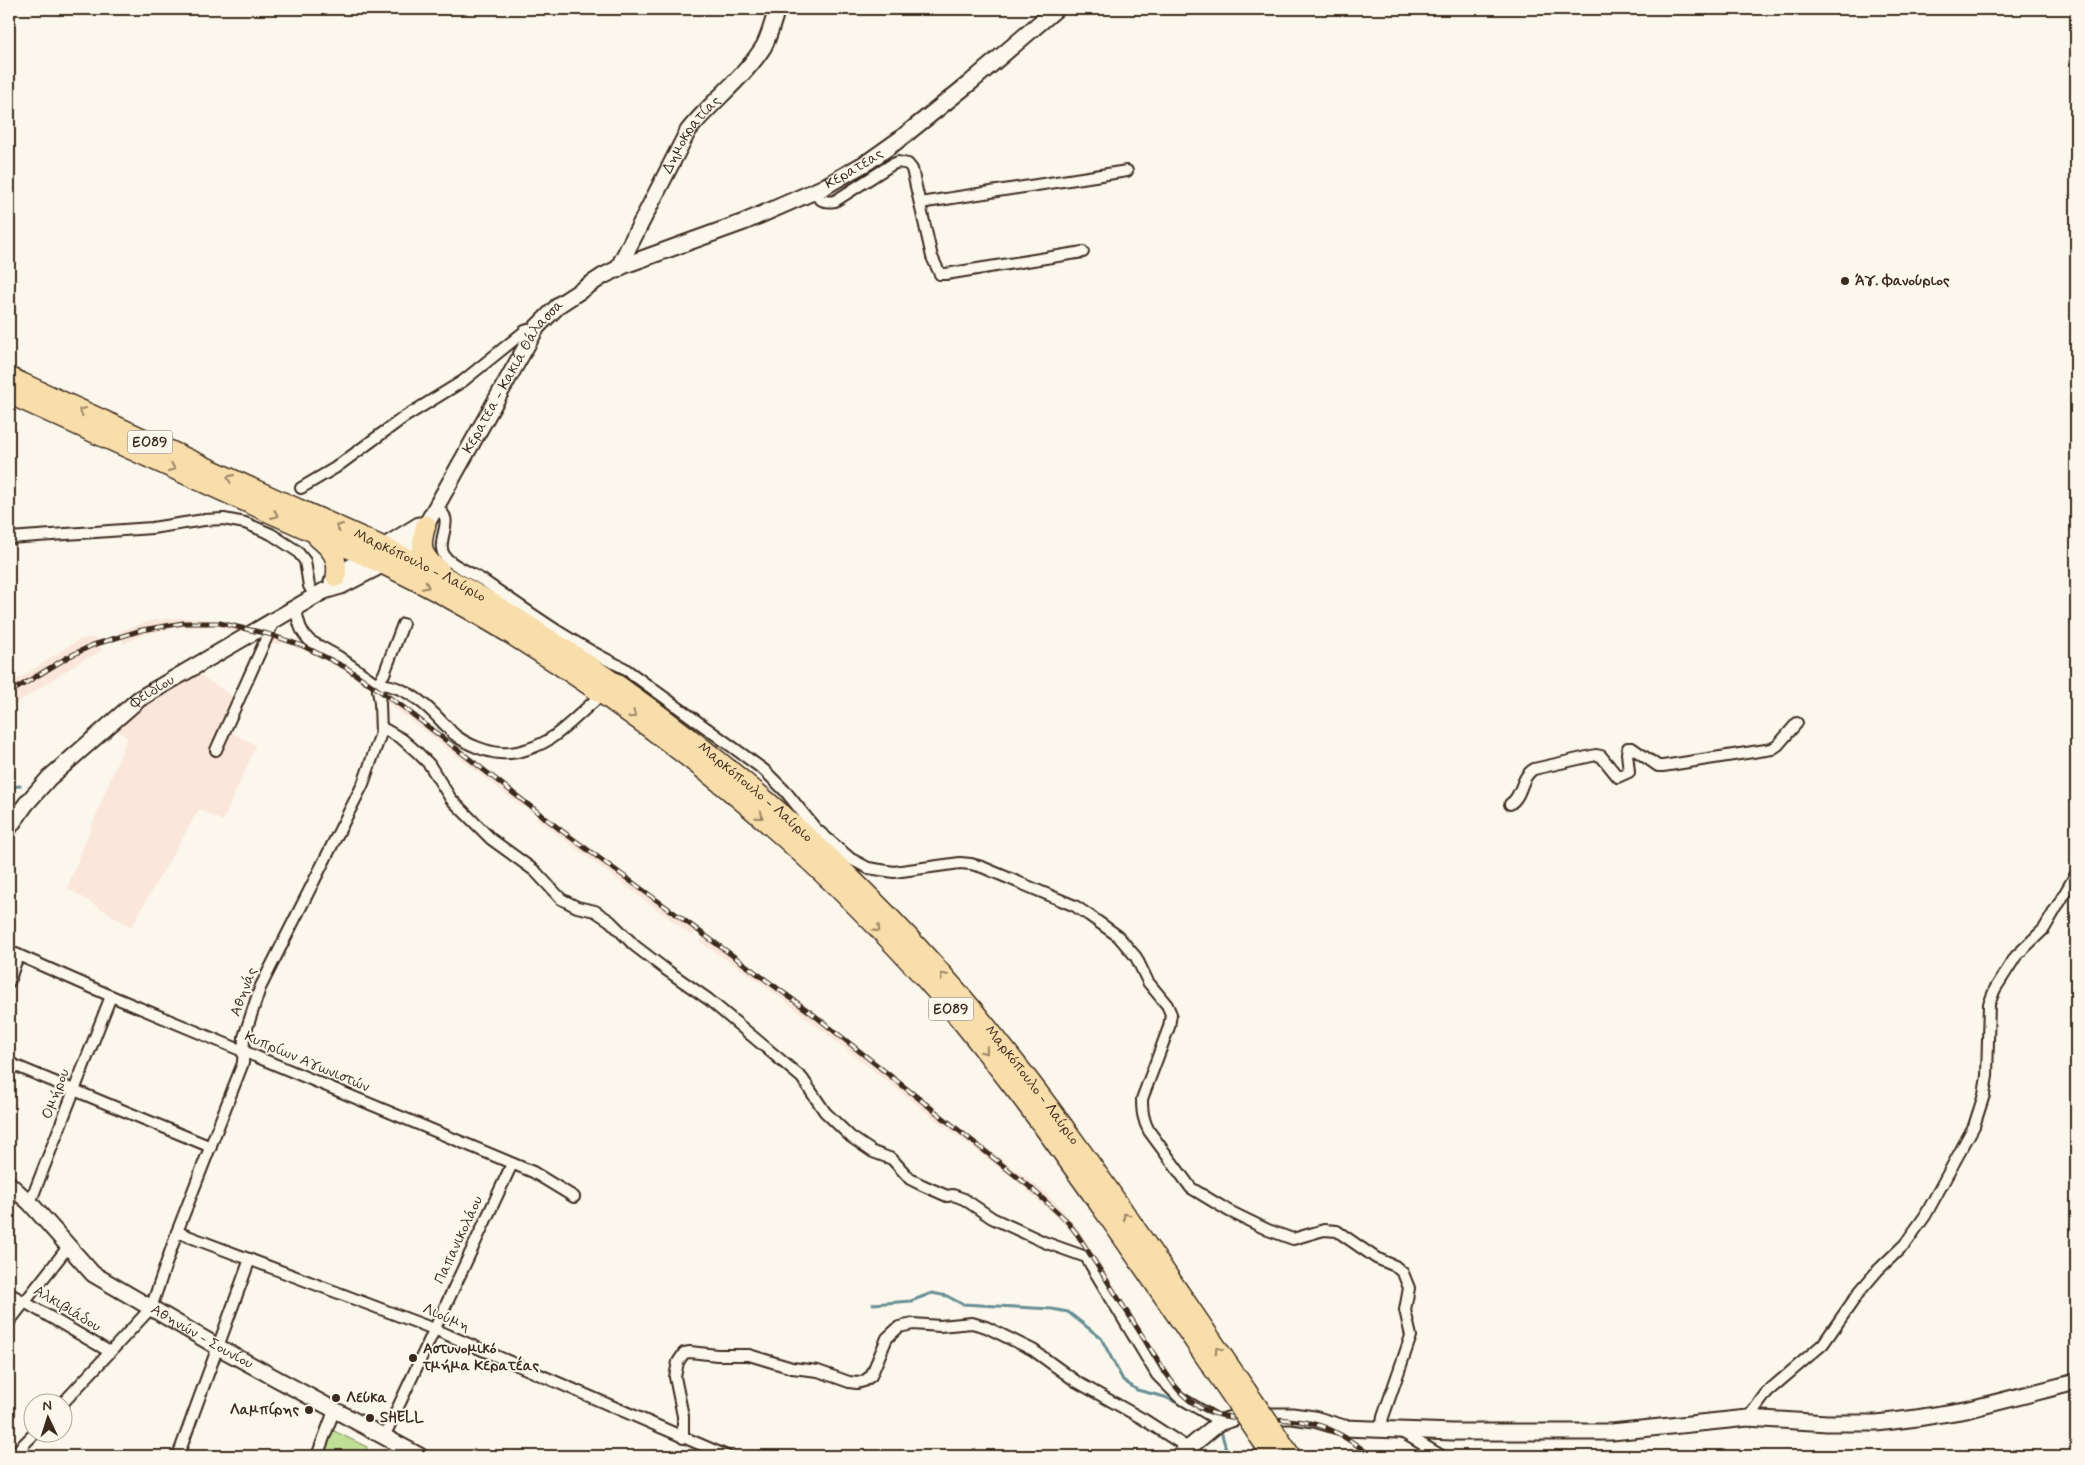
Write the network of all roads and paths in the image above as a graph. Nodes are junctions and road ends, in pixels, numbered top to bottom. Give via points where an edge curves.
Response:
1 (778, 9) edge
2 (1056, 9) edge
3 (1127, 171) dead end
4 (813, 192) junction
5 (920, 203) junction
6 (1083, 252) dead end
7 (617, 270) junction
8 (537, 327) junction
9 (9, 378) edge
10 (9, 394) edge
11 (301, 488) dead end
12 (437, 509) junction
13 (426, 525) junction
14 (310, 530) junction
15 (9, 538) edge
16 (382, 556) junction
17 (448, 579) junction
18 (325, 588) junction
19 (295, 607) junction
20 (275, 619) junction
21 (403, 624) dead end
22 (377, 684) junction
23 (603, 694) junction
24 (1797, 723) dead end
25 (381, 727) junction
26 (216, 750) dead end
27 (1510, 804) dead end
28 (9, 828) edge
29 (2076, 874) edge
30 (14, 953) edge
31 (9, 982) edge
32 (111, 996) junction
33 (245, 1052) junction
34 (9, 1063) edge
35 (74, 1089) junction
36 (211, 1147) junction
37 (512, 1164) junction
38 (9, 1184) edge
39 (574, 1197) dead end
40 (30, 1203) junction
41 (177, 1232) junction
42 (68, 1247) junction
43 (250, 1258) junction
44 (9, 1293) edge
45 (24, 1301) junction
46 (151, 1308) junction
47 (9, 1322) edge
48 (434, 1329) junction
49 (218, 1347) junction
50 (110, 1352) junction
51 (2076, 1382) edge
52 (72, 1393) edge
53 (1240, 1394) junction
54 (334, 1411) junction
55 (1748, 1418) junction
56 (1228, 1420) joint
57 (1265, 1426) junction
58 (1381, 1430) junction
59 (1397, 1430) junction
60 (384, 1437) junction
61 (683, 1438) junction
62 (26, 1442) edge
63 (1184, 1452) edge
64 (716, 1454) edge
65 (415, 1455) edge
66 (16, 1456) edge
67 (178, 1456) edge
68 (317, 1456) edge
69 (727, 1456) edge
70 (1273, 1456) edge
71 (1291, 1456) edge
72 (1442, 1456) edge

1 - 7 main road, Δημοκρατίας via 764,46 688,131
2 - 4 main road, Κερατέας via 900,139 855,170
3 - 5 street
4 - 5 street via 821,201 835,202 891,165 904,162 912,169
4 - 7 main road, Κερατέας
5 - 6 street via 932,257 940,274
7 - 8 main road, Κερατέα - Κακιά Θάλασσα via 566,299
8 - 11 street via 525,331 463,381
8 - 12 main road, Κερατέα - Κακιά Θάλασσα
16 -> 9 highway, Μαρκόπουλο - Λαύριο / ΕΟ89
10 -> 14 highway, Μαρκόπουλο - Λαύριο / ΕΟ89
12 - 13 main road, Κερατέα - Κακιά Θάλασσα
12 - 16 main road, Κερατέα - Κακιά Θάλασσα
12 - 58 street via 446,518 441,548 450,562 466,569 599,657 624,668 764,770 815,828 850,859 868,868 894,872 960,864 982,867 1075,906 1118,936 1136,957 1148,982 1171,1014 1142,1099 1142,1111 1148,1131 1191,1188 1285,1237 1294,1239 1324,1230 1337,1230 1376,1258 1395,1266 1408,1281 1405,1310 1410,1336
13 - 16 main road, Κερατέα - Κακιά Θάλασσα via 413,541
13 - 17 highway via 422,545 426,558
14 - 16 highway, Μαρκόπουλο - Λαύριο / ΕΟ89
14 - 18 highway via 332,549 337,564
15 - 18 street via 152,528 224,519 245,523 297,551 306,561 309,586
16 - 17 highway, Μαρκόπουλο - Λαύριο / ΕΟ89
16 - 18 main road via 341,586
16 -> 23 highway, Μαρκόπουλο - Λαύριο / ΕΟ89
53 -> 17 highway, Μαρκόπουλο - Λαύριο / ΕΟ89 via 1097,1174 1008,1054 956,990 857,885 752,788 665,718 547,638
18 - 19 main road, Φειδίου
19 - 20 main road, Φειδίου
19 - 22 street via 299,626 310,641 363,672
20 - 26 street
20 - 28 main road, Φειδίου via 139,699 49,778
21 - 22 street
22 - 23 street via 405,692 426,706 463,740 501,754 522,750 553,737
22 - 25 street, Αθηνάς
23 -> 53 highway, Μαρκόπουλο - Λαύριο / ΕΟ89 via 696,762 781,834 942,998 1085,1183
24 - 27 street via 1772,749 1663,766 1628,748 1629,772 1618,777 1601,756 1596,755 1534,770 1528,772 1517,800
25 - 33 street, Αθηνάς via 363,784 260,988 244,1037
25 - 56 street via 402,739 429,764 452,798 491,839 535,871 561,899 595,911 610,921 635,946 715,1004 802,1078 825,1112 851,1137 872,1152 892,1159 910,1178 922,1185 947,1196 964,1199 992,1218 1086,1257 1157,1375 1179,1397
29 - 55 street via 2044,929 2016,956 1995,989 1989,1004 1987,1076 1974,1126 1924,1216 1905,1244 1860,1291 1823,1344 1767,1392
30 - 31 street
30 - 32 street, Κυπρίων Αγωνιστών
32 - 33 street, Κυπρίων Αγωνιστών
32 - 35 street, Ομήρου
33 - 36 street, Αθηνάς
33 - 37 street, Κυπρίων Αγωνιστών
34 - 35 street
35 - 36 street
35 - 40 street, Ομήρου
36 - 41 street, Αθηνάς
37 - 39 street, Κυπρίων Αγωνιστών via 533,1172
37 - 48 street, Παπανικολάου
38 - 40 main road, Αθηνών - Σουνίου
40 - 42 main road, Αθηνών - Σουνίου
41 - 43 street, Λιούμη
41 - 46 street, Αθηνάς
42 - 45 street
42 - 46 main road, Αθηνών - Σουνίου via 93,1274
43 - 48 street, Λιούμη
43 - 49 street
44 - 45 street, Αλκιβιάδου
45 - 47 street
45 - 50 street, Αλκιβιάδου
46 - 49 main road, Αθηνών - Σουνίου
46 - 50 street, Αθηνάς
48 - 60 street, Παπανικολάου
48 - 61 street, Λιούμη
49 - 54 main road, Αθηνών - Σουνίου
49 - 67 street
50 - 52 street, Αθηνάς
51 - 55 main road via 1966,1410 1885,1422 1827,1423
53 - 57 highway, Μαρκόπουλο - Λαύριο / ΕΟ89, bridge
54 - 60 main road, Αθηνών - Σουνίου
54 - 68 street
55 - 59 main road via 1612,1432
56 - 63 main road
57 - 58 main road via 1292,1416 1344,1428
57 - 70 highway, Μαρκόπουλο - Λαύριο / ΕΟ89
57 - 71 highway, Μαρκόπουλο - Λαύριο / ΕΟ89
58 - 59 main road
59 - 72 street
60 - 65 main road, Αθηνών - Σουνίου
61 - 63 street via 683,1416 675,1377 678,1362 684,1354 749,1355 857,1382 871,1376 887,1338 899,1328 913,1324 972,1323 986,1326 1033,1350 1077,1382 1144,1419
61 - 64 street, Λιούμη
62 - 66 street
64 - 69 street, Λιούμη

